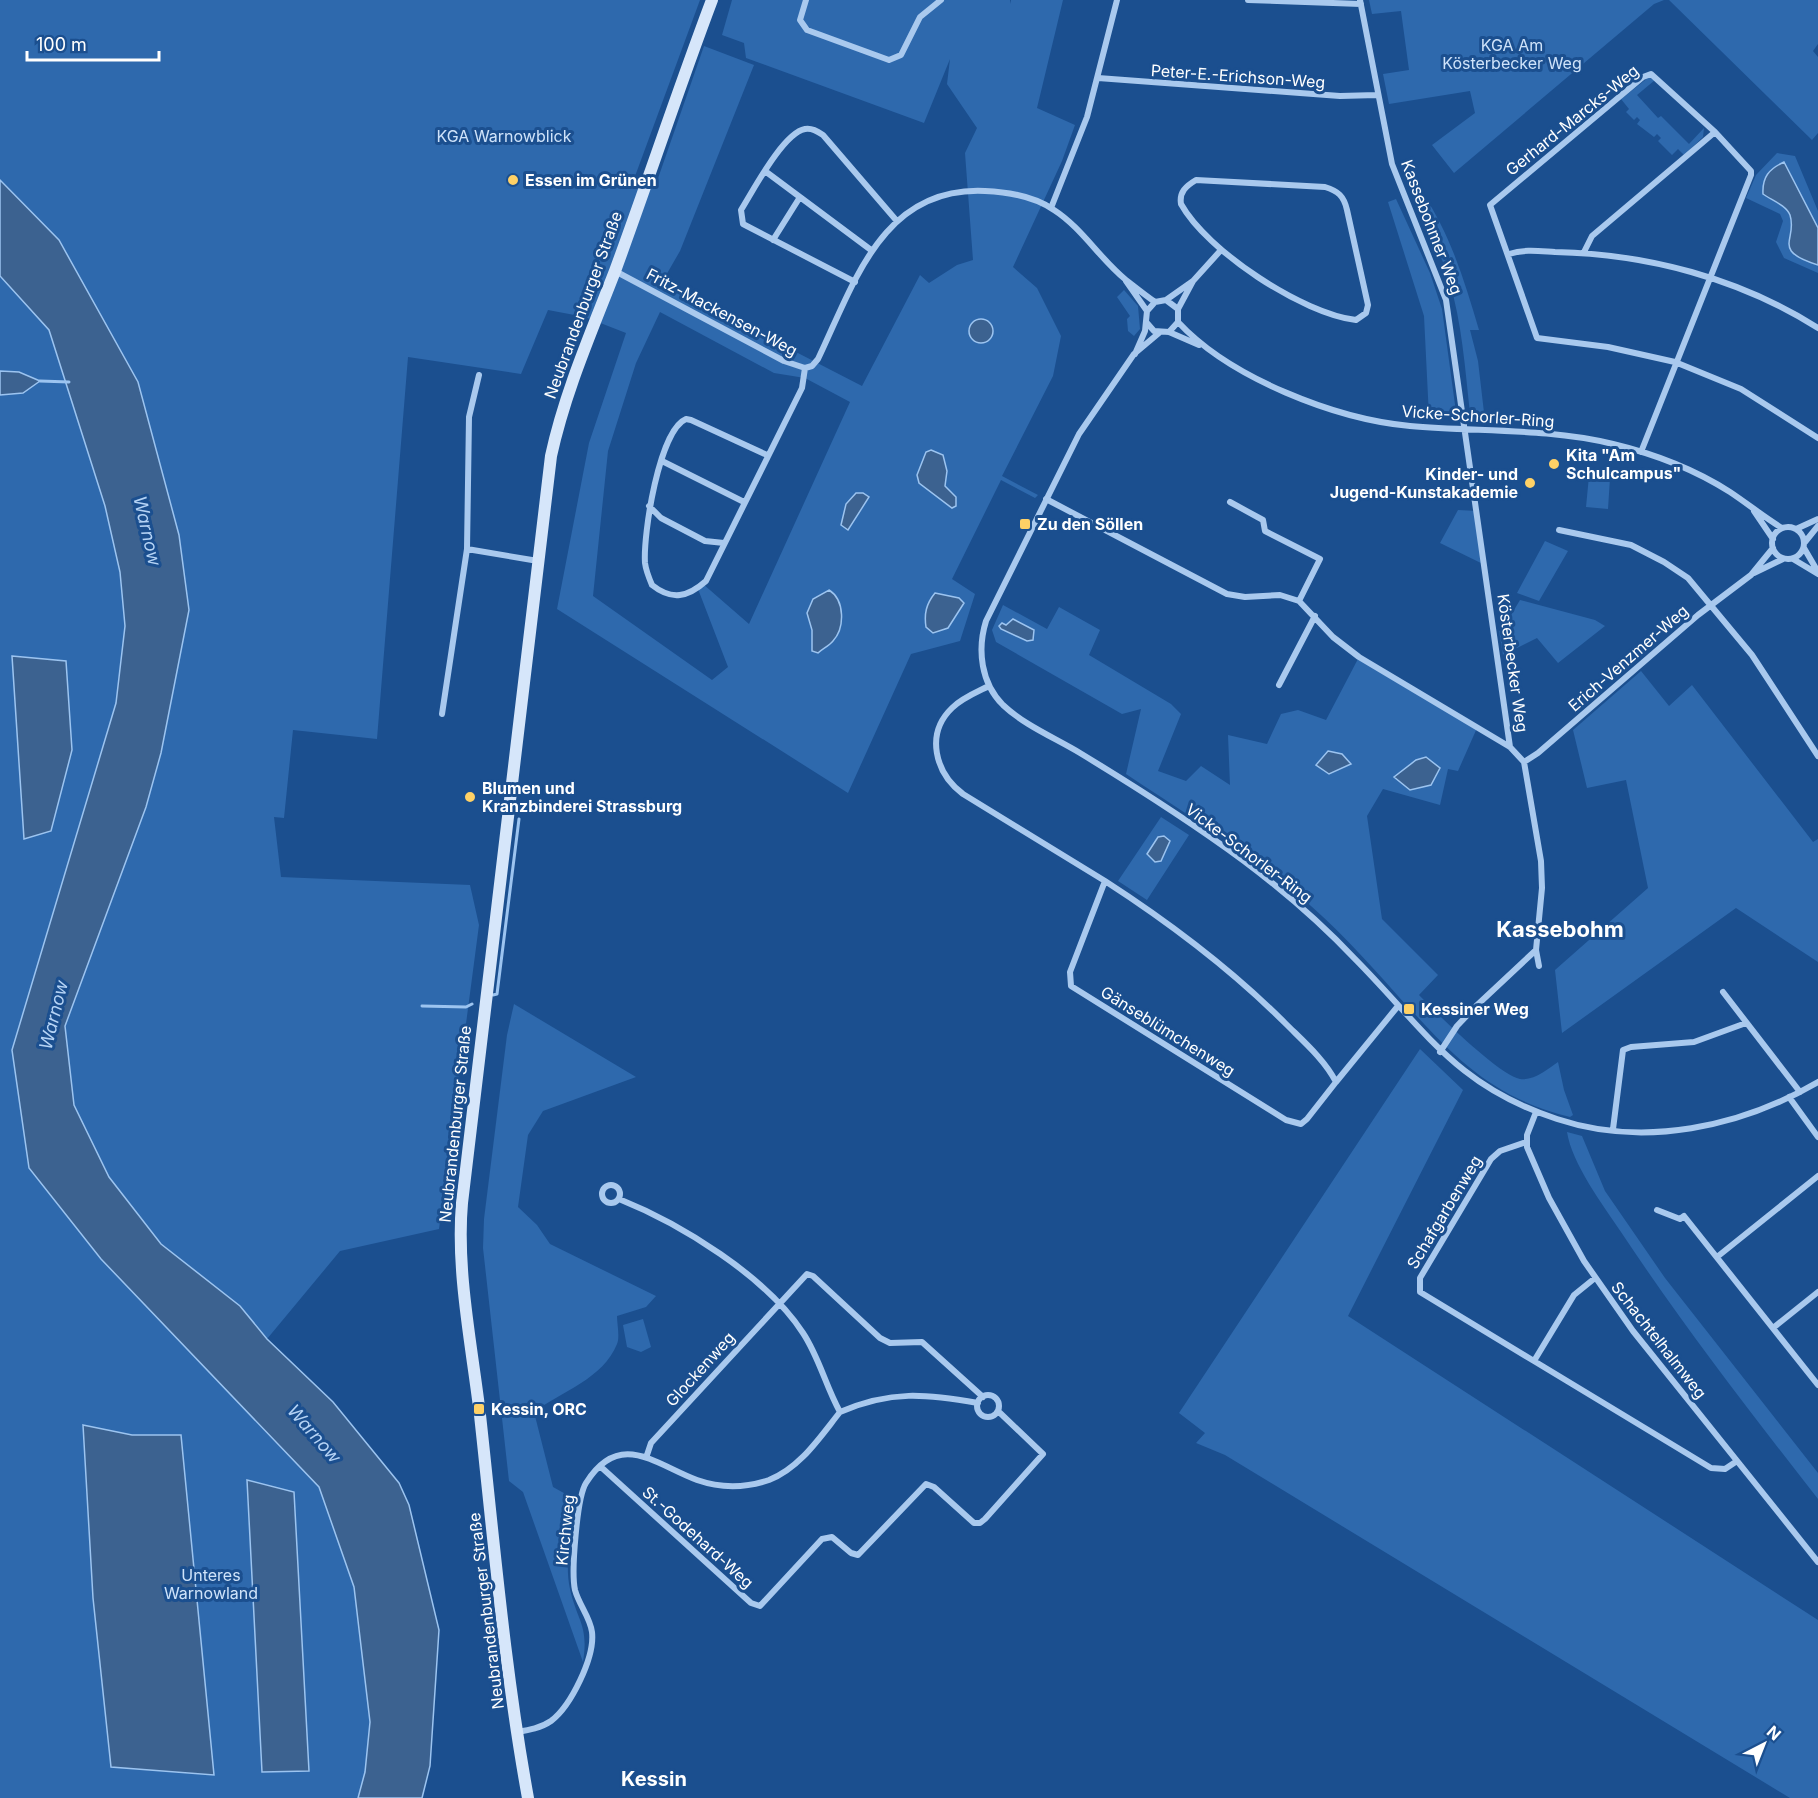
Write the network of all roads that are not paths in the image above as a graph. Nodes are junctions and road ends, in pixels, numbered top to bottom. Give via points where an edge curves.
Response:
1 (712, 0) edge
2 (806, 0) edge
3 (941, 0) edge
4 (1117, 0) edge
5 (1248, 0) edge
6 (1360, 2) edge
7 (1098, 78) junction
8 (1377, 95) junction
9 (1715, 132) junction
10 (765, 171) junction
11 (800, 197) junction
12 (1051, 208) junction
13 (896, 220) junction
14 (772, 240) junction
15 (871, 250) junction
16 (1221, 250) junction
17 (1584, 252) junction
18 (1509, 254) junction
19 (615, 270) junction
20 (1710, 277) junction
21 (1126, 280) junction
22 (1193, 281) junction
23 (855, 282) junction
24 (1166, 300) junction
25 (1155, 302) junction
26 (1178, 309) junction
27 (1147, 311) junction
28 (1178, 322) junction
29 (1147, 323) junction
30 (1818, 328) edge
31 (1169, 332) junction
32 (1159, 333) junction
33 (1200, 345) junction
34 (1134, 354) junction
35 (1675, 362) junction
36 (805, 368) junction
37 (479, 375) dead end
38 (1465, 430) junction
39 (1818, 438) edge
40 (1641, 452) junction
41 (766, 455) junction
42 (662, 461) junction
43 (1046, 499) junction
44 (744, 502) junction
45 (1230, 502) dead end
46 (649, 506) junction
47 (1753, 510) junction
48 (1818, 519) edge
49 (1818, 526) edge
50 (1782, 528) junction
51 (1796, 529) junction
52 (1559, 530) dead end
53 (1773, 539) junction
54 (724, 543) junction
55 (1804, 545) junction
56 (1773, 548) junction
57 (467, 549) junction
58 (1783, 559) junction
59 (1793, 559) junction
60 (538, 561) junction
61 (1818, 573) edge
62 (1751, 575) junction
63 (1299, 601) junction
64 (1712, 604) junction
65 (1315, 616) junction
66 (1279, 685) dead end
67 (989, 686) junction
68 (442, 714) dead end
69 (1510, 747) junction
70 (1818, 756) edge
71 (1524, 762) junction
72 (1105, 881) junction
73 (1536, 950) junction
74 (1539, 966) dead end
75 (1723, 992) dead end
76 (1398, 1006) junction
77 (1746, 1023) junction
78 (1440, 1052) junction
79 (1336, 1082) junction
80 (1818, 1083) edge
81 (1800, 1092) junction
82 (1789, 1097) junction
83 (1536, 1112) junction
84 (1613, 1129) junction
85 (1818, 1137) edge
86 (1526, 1142) junction
87 (1818, 1176) edge
88 (619, 1198) dead end
89 (1658, 1210) dead end
90 (1717, 1257) junction
91 (1595, 1278) junction
92 (1818, 1292) edge
93 (777, 1304) junction
94 (1773, 1328) junction
95 (1534, 1361) junction
96 (1818, 1385) edge
97 (981, 1400) junction
98 (998, 1411) junction
99 (840, 1412) junction
100 (647, 1455) junction
101 (1737, 1461) junction
102 (601, 1467) junction
103 (1818, 1562) edge
104 (517, 1732) junction
105 (528, 1798) edge

1 - 19 main road, Neubrandenburger Straße
2 - 3 street via 800,20 807,30 889,60 901,55 920,17
4 - 7 street
5 - 6 street
6 - 8 street, Kassebohmer Weg
7 - 8 street, Peter-E.-Erichson-Weg via 1341,96
7 - 12 street via 1080,140
8 - 38 street, Kassebohmer Weg via 1392,164 1446,300
9 - 17 street via 1592,236
9 - 18 street, Gerhard-Marcks-Weg via 1655,75 1643,77 1490,205
9 - 20 street, Gerhard-Marcks-Weg via 1751,171
10 - 11 street
10 - 13 street via 794,135 802,129 815,130
10 - 14 street via 741,210 741,221
11 - 14 street
11 - 15 street
12 - 13 street, Fritz-Mackensen-Weg via 1016,195 974,191 942,195
12 - 21 street, Fritz-Mackensen-Weg via 1072,224
13 - 15 street, Fritz-Mackensen-Weg
14 - 23 street
15 - 23 street, Fritz-Mackensen-Weg
16 - 16 street via 1287,295 1319,310 1356,320 1366,313 1368,305 1347,210 1344,199 1333,190 1196,180 1183,190 1181,204
16 - 22 street
17 - 18 street via 1527,250
17 - 20 street via 1632,258
18 - 35 street, Gerhard-Marcks-Weg via 1537,338 1608,347
19 - 36 street, Fritz-Mackensen-Weg via 765,352
19 - 60 main road, Neubrandenburger Straße via 559,418
20 - 30 street via 1778,305
20 - 35 street, Gerhard-Marcks-Weg
21 - 25 street, Fritz-Mackensen-Weg
21 - 27 street, Fritz-Mackensen-Weg
22 - 24 street
22 - 26 street
23 - 36 street, Fritz-Mackensen-Weg via 818,359
24 - 25 street
24 - 26 street
25 - 27 street
26 - 28 street
27 - 29 street, Vicke-Schorler-Ring
28 - 31 street
28 - 33 street, Vicke-Schorler-Ring
29 - 32 street
29 - 34 street, Vicke-Schorler-Ring
31 - 32 street, Vicke-Schorler-Ring
31 - 33 street, Vicke-Schorler-Ring
32 - 34 street, Vicke-Schorler-Ring
33 - 38 street, Vicke-Schorler-Ring via 1250,376 1307,400 1386,422
34 - 43 street, Vicke-Schorler-Ring via 1079,434
35 - 39 street via 1741,389
35 - 40 street, Gerhard-Marcks-Weg
36 - 41 street via 802,388
37 - 57 street via 469,417
38 - 40 street, Vicke-Schorler-Ring via 1571,436
38 - 69 street, Kösterbecker Weg
40 - 47 street, Vicke-Schorler-Ring via 1704,477
41 - 42 street via 686,419 676,426
41 - 44 street
42 - 44 street
42 - 46 street
43 - 63 street via 1227,594 1280,595
43 - 67 street, Vicke-Schorler-Ring via 982,633 981,657
44 - 54 street
45 - 63 street via 1263,520 1265,531 1320,559
46 - 54 street via 660,518 705,541
46 - 54 street via 645,563 652,585 660,592 678,597 698,589 706,581
47 - 50 street, Vicke-Schorler-Ring
47 - 53 street, Vicke-Schorler-Ring
48 - 51 street
49 - 55 street
50 - 51 street, Vicke-Schorler-Ring
50 - 53 street
51 - 55 street
52 - 64 street via 1631,545 1688,578
53 - 56 street
55 - 59 street
55 - 61 street
56 - 58 street
56 - 62 street, Erich-Venzmer-Weg
57 - 60 street
57 - 68 street
58 - 59 street
58 - 62 street, Erich-Venzmer-Weg
59 - 61 street
60 - 104 main road, Neubrandenburger Straße via 460,1223
62 - 64 street, Erich-Venzmer-Weg
63 - 65 street
64 - 70 street via 1773,683
64 - 71 street, Erich-Venzmer-Weg
65 - 66 street
65 - 69 street via 1333,637 1359,657
67 - 72 street via 959,702 943,719 936,751 944,775 963,794
67 - 76 street, Vicke-Schorler-Ring via 1017,716 1145,793 1276,886 1336,940
69 - 71 street, Kösterbecker Weg
71 - 73 street via 1541,861
72 - 79 street via 1225,966 1295,1032
72 - 79 street, Gänseblümchenweg via 1070,972 1069,979 1076,990 1295,1124 1307,1119
73 - 74 street
73 - 78 street via 1457,1026
75 - 77 street
76 - 78 street, Vicke-Schorler-Ring
76 - 79 street, Gänseblümchenweg
77 - 81 street
77 - 84 street via 1694,1042 1623,1050
78 - 83 street, Vicke-Schorler-Ring via 1483,1086
80 - 81 street, Vicke-Schorler-Ring
81 - 82 street, Vicke-Schorler-Ring
82 - 84 street, Vicke-Schorler-Ring via 1742,1117 1702,1127 1653,1132
82 - 85 street
83 - 84 street, Vicke-Schorler-Ring via 1568,1123
83 - 86 street
86 - 91 street, Schachtelhalmweg via 1549,1198
86 - 95 street, Schafgarbenweg via 1500,1151 1491,1159 1418,1284 1425,1296
87 - 90 street
88 - 93 street via 673,1223 705,1244
89 - 90 street via 1684,1216
90 - 94 street
91 - 95 street via 1574,1295
91 - 101 street, Schachtelhalmweg
92 - 94 street
93 - 97 street via 803,1276 813,1276 880,1338 890,1343 922,1342
93 - 99 street via 808,1341
93 - 100 street, Glockenweg via 651,1443
94 - 96 street
95 - 101 street, Schafgarbenweg via 1711,1468 1725,1469
97 - 98 street via 995,1398
97 - 98 street via 979,1411 984,1416
97 - 99 street via 903,1394
98 - 102 street, St.-Godehard-Weg via 1043,1454 985,1519 974,1523 926,1484 858,1555 825,1536 760,1606 751,1603
99 - 100 street via 801,1459 770,1479 754,1484 718,1485 696,1479
100 - 102 street, Kirchweg via 623,1455
101 - 103 street, Schachtelhalmweg
102 - 104 street, Kirchweg via 581,1492 574,1566 576,1592 592,1631 587,1665 553,1719 541,1727
104 - 105 main road, Neubrandenburger Straße

